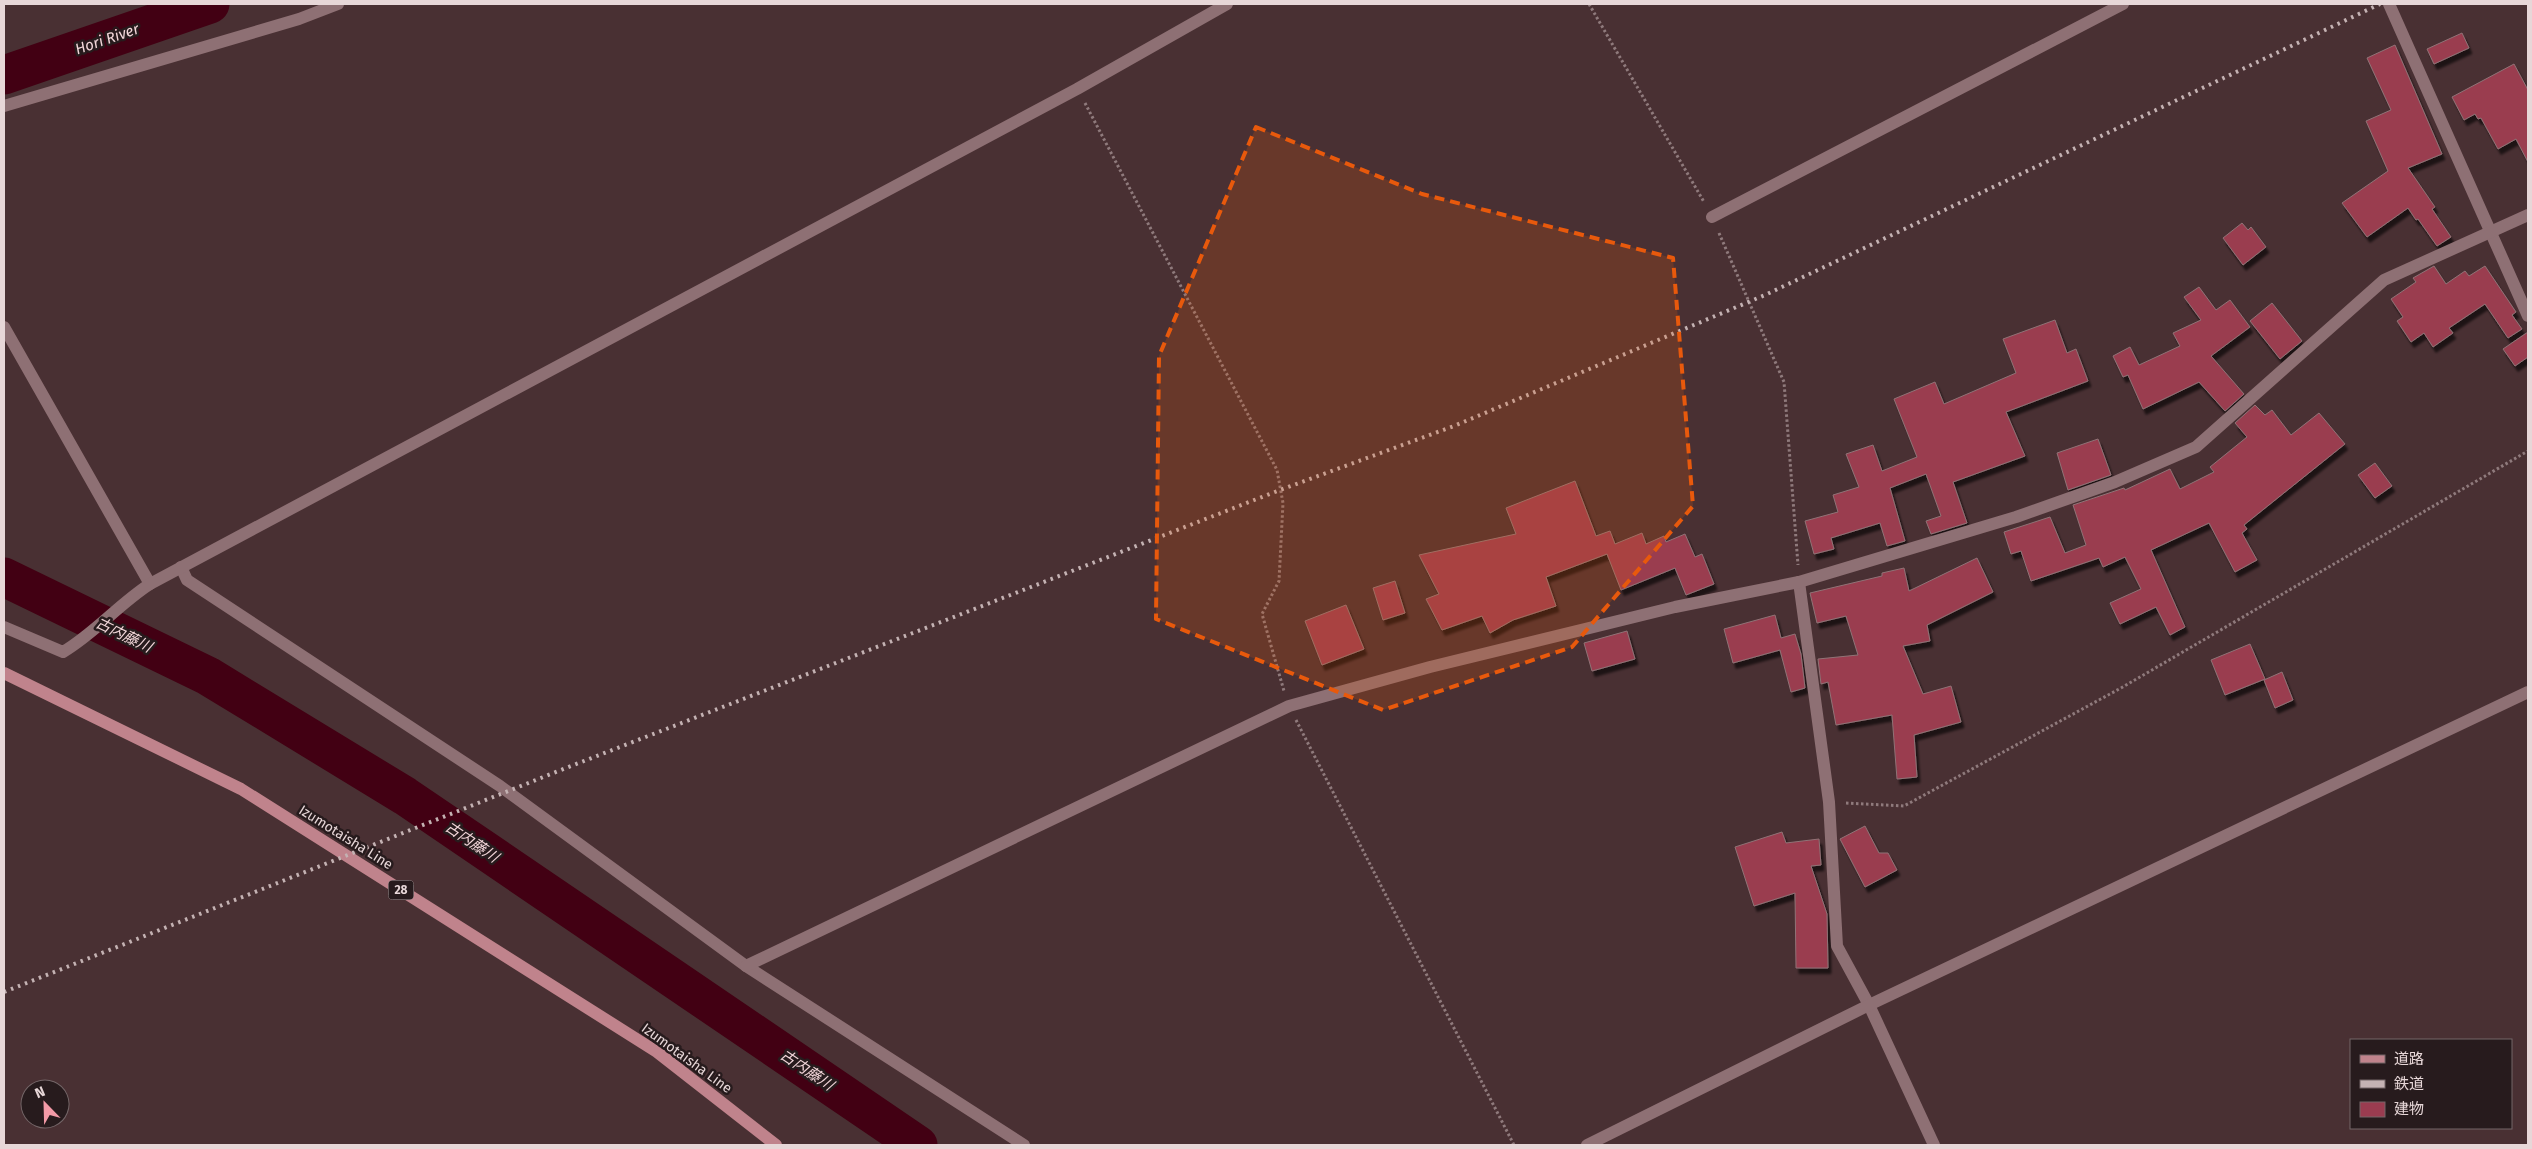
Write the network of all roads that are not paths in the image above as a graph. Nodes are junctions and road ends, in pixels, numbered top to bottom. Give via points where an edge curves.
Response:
1 (338, 4) edge
2 (1227, 4) edge
3 (2124, 4) edge
4 (2389, 4) edge
5 (4, 106) edge
6 (2528, 215) edge
7 (1712, 217) road end
8 (2491, 231) junction
9 (2528, 316) edge
10 (4, 327) edge
11 (181, 567) junction
12 (1799, 582) junction
13 (150, 584) junction
14 (4, 627) edge
15 (4, 672) edge
16 (2528, 692) edge
17 (746, 966) junction
18 (1869, 1005) junction
19 (776, 1145) edge
20 (1024, 1145) edge
21 (1587, 1145) edge
22 (1934, 1145) edge

1 - 5 street via 299,19
2 - 11 street via 1077,89
3 - 7 street
4 - 8 street
6 - 8 street
8 - 9 street
8 - 12 street via 2384,280 2196,447 2115,482 2016,517
10 - 13 street
11 - 13 street
11 - 17 street via 187,580 500,786
12 - 17 street via 1674,607 1430,667 1289,706
12 - 18 street via 1829,802 1837,946
13 - 14 street via 128,598 79,642 63,652
15 - 19 main road, Izumotaisha Line / 28 via 241,789 657,1052
16 - 18 street
17 - 20 street
18 - 21 street
18 - 22 street

